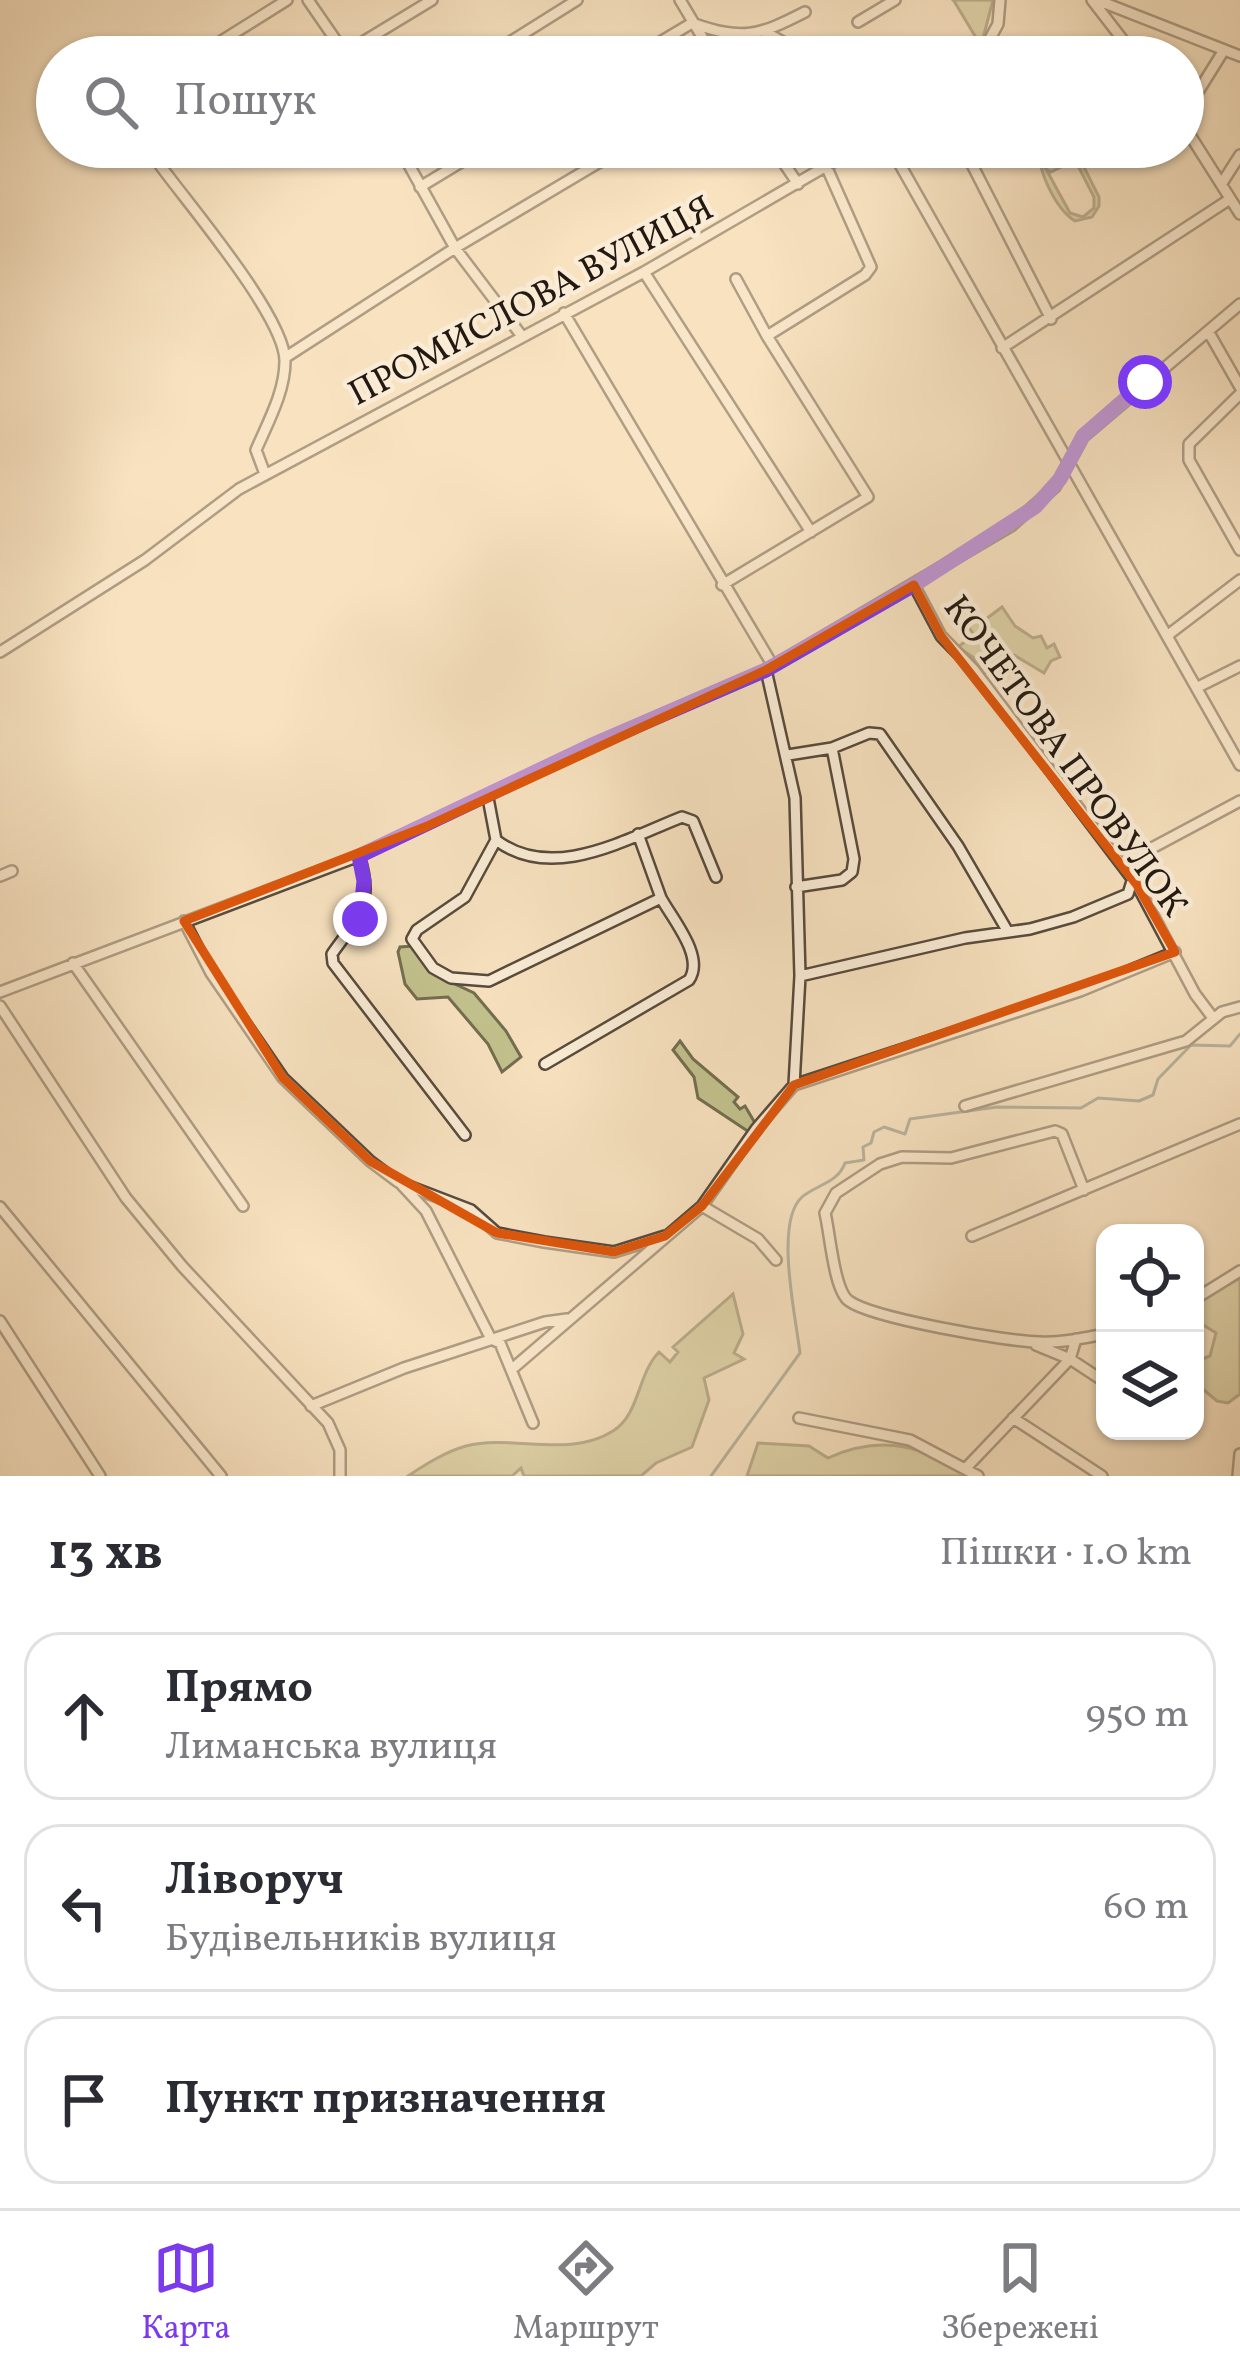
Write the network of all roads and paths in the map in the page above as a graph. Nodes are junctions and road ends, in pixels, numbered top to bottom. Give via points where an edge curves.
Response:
1 (287, 0) edge
2 (308, 0) edge
3 (432, 0) edge
4 (578, 0) edge
5 (680, 0) edge
6 (896, 0) edge
7 (1000, 0) edge
8 (1095, 0) edge
9 (1131, 0) edge
10 (1123, 10) junction
11 (805, 12) dead end
12 (692, 22) junction
13 (858, 22) dead end
14 (765, 32) junction
15 (230, 36) edge
16 (330, 36) edge
17 (375, 36) edge
18 (524, 36) edge
19 (669, 36) edge
20 (701, 36) edge
21 (771, 36) edge
22 (991, 36) edge
23 (1121, 36) edge
24 (1189, 36) edge
25 (1204, 42) edge
26 (1224, 50) junction
27 (1240, 56) edge
28 (1204, 84) edge
29 (1204, 154) edge
30 (1240, 155) edge
31 (162, 168) edge
32 (410, 168) edge
33 (451, 168) edge
34 (589, 168) edge
35 (787, 168) edge
36 (903, 168) edge
37 (974, 168) edge
38 (827, 169) joint
39 (1222, 183) junction
40 (798, 184) junction
41 (420, 187) junction
42 (1230, 199) junction
43 (1240, 214) edge
44 (455, 248) junction
45 (644, 272) junction
46 (736, 279) dead end
47 (1240, 304) edge
48 (564, 313) junction
49 (1052, 319) junction
50 (1208, 331) junction
51 (520, 335) junction
52 (767, 336) junction
53 (1003, 348) junction
54 (286, 357) junction
55 (1240, 390) edge
56 (1068, 463) junction
57 (265, 474) junction
58 (811, 532) junction
59 (1240, 550) edge
60 (1240, 580) edge
61 (722, 585) junction
62 (914, 585) junction
63 (1168, 635) junction
64 (0, 652) edge
65 (1240, 666) edge
66 (770, 668) junction
67 (1198, 687) junction
68 (832, 748) junction
69 (788, 755) junction
70 (1240, 765) edge
71 (488, 798) junction
72 (1240, 801) edge
73 (638, 834) junction
74 (496, 840) junction
75 (359, 856) junction
76 (1122, 864) junction
77 (12, 871) dead end
78 (0, 876) edge
79 (716, 877) dead end
80 (1132, 878) junction
81 (796, 887) junction
82 (661, 898) junction
83 (184, 921) junction
84 (1008, 932) junction
85 (1174, 952) junction
86 (73, 963) junction
87 (800, 976) junction
88 (0, 992) edge
89 (0, 1006) edge
90 (1240, 1007) edge
91 (1213, 1018) junction
92 (545, 1064) dead end
93 (794, 1085) junction
94 (965, 1106) dead end
95 (1240, 1124) edge
96 (464, 1135) dead end
97 (398, 1182) junction
98 (1084, 1190) junction
99 (243, 1205) dead end
100 (702, 1206) junction
101 (0, 1207) edge
102 (971, 1236) dead end
103 (665, 1237) junction
104 (776, 1260) dead end
105 (1240, 1270) edge
106 (1204, 1293) edge
107 (571, 1319) junction
108 (0, 1321) edge
109 (1096, 1336) edge
110 (491, 1339) junction
111 (1076, 1339) junction
112 (1028, 1342) junction
113 (1070, 1359) junction
114 (511, 1370) junction
115 (1096, 1376) edge
116 (311, 1406) junction
117 (799, 1418) dead end
118 (1012, 1418) junction
119 (533, 1423) dead end
120 (1240, 1454) edge
121 (964, 1469) junction
122 (100, 1476) edge
123 (221, 1476) edge
124 (340, 1476) edge
125 (978, 1476) edge
126 (1102, 1476) edge
127 (1238, 1476) edge

1 - 15 street
2 - 16 street
3 - 17 street
4 - 18 street
5 - 12 street
6 - 13 street
7 - 22 street
8 - 10 street
8 - 23 street
9 - 10 street
10 - 24 street
11 - 14 street
12 - 14 street via 724,34
12 - 19 street
12 - 20 street
14 - 21 street
25 - 26 street
26 - 27 street
26 - 28 street
29 - 39 street
30 - 39 street
31 - 54 street via 268,313
32 - 41 street
33 - 41 street
34 - 44 street
35 - 40 street
36 - 53 street
37 - 49 street
38 - 40 street, ПРОМИСЛОВА ВУЛИЦЯ
38 - 52 street via 871,267
39 - 42 street
40 - 45 street, ПРОМИСЛОВА ВУЛИЦЯ
41 - 44 street
42 - 43 street
42 - 49 street
44 - 51 street
44 - 54 street
45 - 48 street, ПРОМИСЛОВА ВУЛИЦЯ
45 - 58 street
46 - 52 street
47 - 50 street
48 - 51 street, ПРОМИСЛОВА ВУЛИЦЯ
48 - 61 street
49 - 53 street
50 - 55 street
50 - 56 street via 1083,436
51 - 57 street, ПРОМИСЛОВА ВУЛИЦЯ
52 - 58 street via 868,497
53 - 56 street
54 - 57 street via 281,392 256,449
55 - 59 street via 1189,444 1189,460
56 - 62 street via 1035,507
56 - 63 street
57 - 64 street, ПРОМИСЛОВА ВУЛИЦЯ
58 - 61 street
60 - 63 street
61 - 66 street
62 - 66 street
62 - 76 street, КОЧЕТОВА ПРОВУЛОК via 941,636
63 - 67 street
65 - 67 street
66 - 69 street
66 - 71 street
67 - 70 street
68 - 69 street
68 - 81 street via 852,872
68 - 84 street via 880,734
69 - 81 street
71 - 74 street
71 - 75 street
72 - 76 street
73 - 74 street via 569,858 527,856
73 - 79 street via 688,817
73 - 82 street
74 - 82 street via 465,898 412,939 433,968 489,981
75 - 83 street
75 - 96 street via 364,904 333,964
76 - 80 street, КОЧЕТОВА ПРОВУЛОК
77 - 78 street
80 - 84 street via 1128,894
80 - 85 street, КОЧЕТОВА ПРОВУЛОК
81 - 87 street
82 - 92 street via 694,958 694,973
83 - 86 street
83 - 97 street via 283,1078
84 - 87 street
85 - 91 street, КОЧЕТОВА ПРОВУЛОК
85 - 93 street
86 - 88 street
86 - 99 street
87 - 93 street
89 - 116 street via 127,1198
90 - 91 street
91 - 94 street via 1186,1041
93 - 100 street
95 - 98 street
97 - 103 street via 471,1210 497,1233 544,1243 614,1252
97 - 110 street via 426,1211
98 - 102 street
98 - 112 street via 1055,1131 951,1158 902,1156 832,1198 825,1213 838,1288 849,1302
100 - 103 street
100 - 104 street via 758,1239
101 - 123 street
103 - 107 street
105 - 106 street
107 - 110 street
107 - 114 street
108 - 122 street
109 - 111 street
110 - 114 street
110 - 116 street
111 - 112 street
111 - 113 street
112 - 113 street
113 - 115 street
113 - 118 street
114 - 119 street
116 - 124 street via 336,1436
117 - 121 street via 910,1441
118 - 121 street
118 - 126 street
120 - 127 street
121 - 125 street

